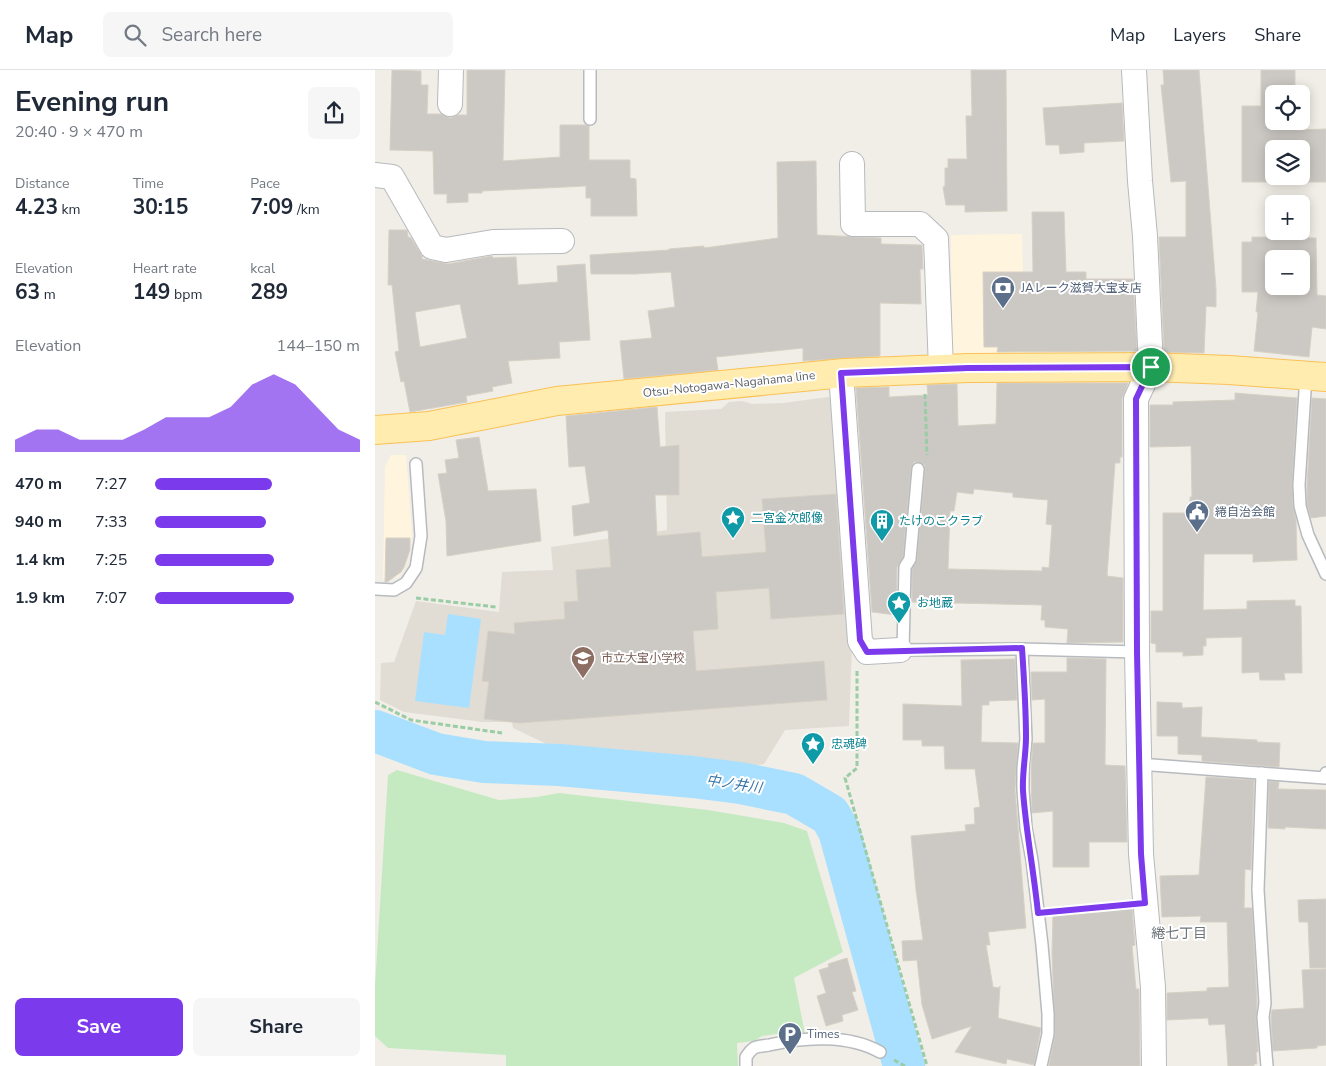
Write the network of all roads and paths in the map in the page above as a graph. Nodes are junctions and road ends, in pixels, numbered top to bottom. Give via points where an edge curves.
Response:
1 (451, 70) edge
2 (590, 70) edge
3 (1134, 70) edge
4 (450, 104) dead end
5 (590, 119) dead end
6 (851, 164) dead end
7 (375, 175) edge
8 (562, 241) dead end
9 (1151, 367) junction
10 (932, 369) junction
11 (841, 373) junction
12 (1316, 376) edge
13 (375, 430) edge
14 (416, 464) dead end
15 (918, 469) joint
16 (1326, 574) edge
17 (375, 589) edge
18 (394, 590) junction
19 (496, 607) dead end
20 (1022, 648) junction
21 (866, 649) junction
22 (901, 650) junction
23 (1137, 652) junction
24 (375, 702) edge
25 (502, 733) dead end
26 (1139, 764) junction
27 (1262, 773) junction
28 (1326, 773) edge
29 (1145, 903) junction
30 (1038, 913) junction
31 (880, 1052) dead end
32 (746, 1066) edge
33 (927, 1066) edge
34 (1041, 1066) edge
35 (1154, 1066) edge
36 (1267, 1066) edge

1 - 4 street
2 - 5 lane
3 - 9 street
6 - 10 street via 853,224 920,224 936,239
7 - 8 street via 392,177 432,247 445,250 493,242
9 - 10 main road, Otsu-Notogawa-Nagahama line
9 - 12 main road, Otsu-Notogawa-Nagahama line
9 - 23 street via 1136,399
10 - 11 main road, Otsu-Notogawa-Nagahama line
10 - 15 path via 927,461
11 - 13 main road, Otsu-Notogawa-Nagahama line via 557,402 429,426
11 - 21 street via 860,640
12 - 16 lane via 1299,485 1300,506 1308,535
14 - 18 lane via 421,536 416,568 406,582
15 - 22 lane via 909,559 905,566
17 - 18 lane
18 - 19 path via 407,597
20 - 22 lane
20 - 23 lane
20 - 30 lane via 1026,738 1023,790
21 - 22 street via 867,652
21 - 33 path via 857,656 857,768 845,778
23 - 26 street
24 - 25 path via 411,720
26 - 27 lane
26 - 29 street
27 - 28 lane via 1325,778
27 - 36 lane via 1258,890
29 - 30 path
29 - 35 street via 1153,987
30 - 34 lane via 1048,1034
31 - 32 lane via 846,1041 786,1041 753,1048 746,1057

